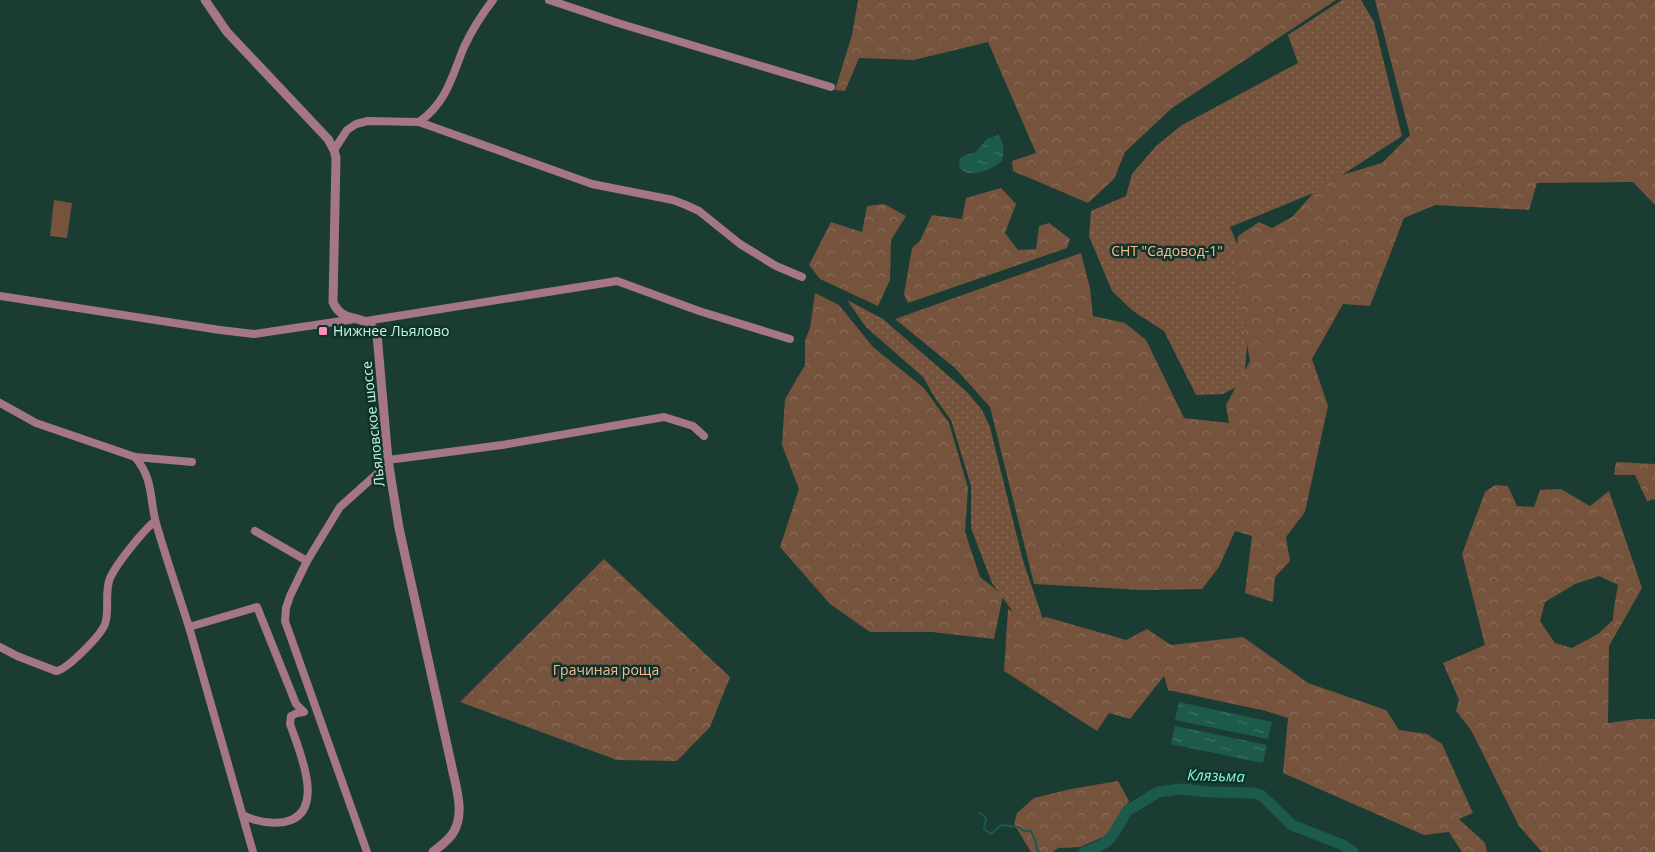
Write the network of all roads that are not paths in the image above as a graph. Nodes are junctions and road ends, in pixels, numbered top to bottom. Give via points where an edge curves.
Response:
1 (204, 0) edge
2 (493, 0) edge
3 (550, 0) edge
4 (831, 87) dead end
5 (419, 122) junction
6 (334, 150) junction
7 (802, 277) dead end
8 (0, 296) edge
9 (355, 319) junction
10 (366, 321) junction
11 (790, 339) dead end
12 (0, 403) edge
13 (704, 436) dead end
14 (135, 457) junction
15 (192, 462) dead end
16 (389, 462) junction
17 (155, 521) junction
18 (255, 531) dead end
19 (307, 561) junction
20 (189, 627) junction
21 (0, 647) edge
22 (243, 815) junction
23 (253, 852) edge
24 (367, 852) edge
25 (433, 852) edge

1 - 6 street via 227,32 328,139
2 - 5 street via 465,45 446,92 436,107
3 - 4 street
5 - 6 street via 368,121 356,124 347,130
5 - 7 street via 592,184 686,205 699,211 740,244 776,266
6 - 9 street via 333,302 336,310
8 - 9 street via 254,334
9 - 10 street
10 - 11 street via 617,281 698,311
10 - 16 street, Льяловское шоссе via 377,334
12 - 14 street via 36,423
13 - 16 street via 693,426 664,417
14 - 15 street
14 - 17 street via 147,476
16 - 19 street via 340,507
16 - 25 street, Льяловское шоссе via 399,528 458,807 458,821 453,833
17 - 20 street
17 - 21 street via 146,528 114,571 109,580 104,626 79,657 56,671
18 - 19 street
19 - 24 street via 290,596 285,621
20 - 22 street
20 - 22 street via 257,607 296,704 304,712 291,716 290,724 306,773 308,788 303,810 286,822 268,823
22 - 23 street

